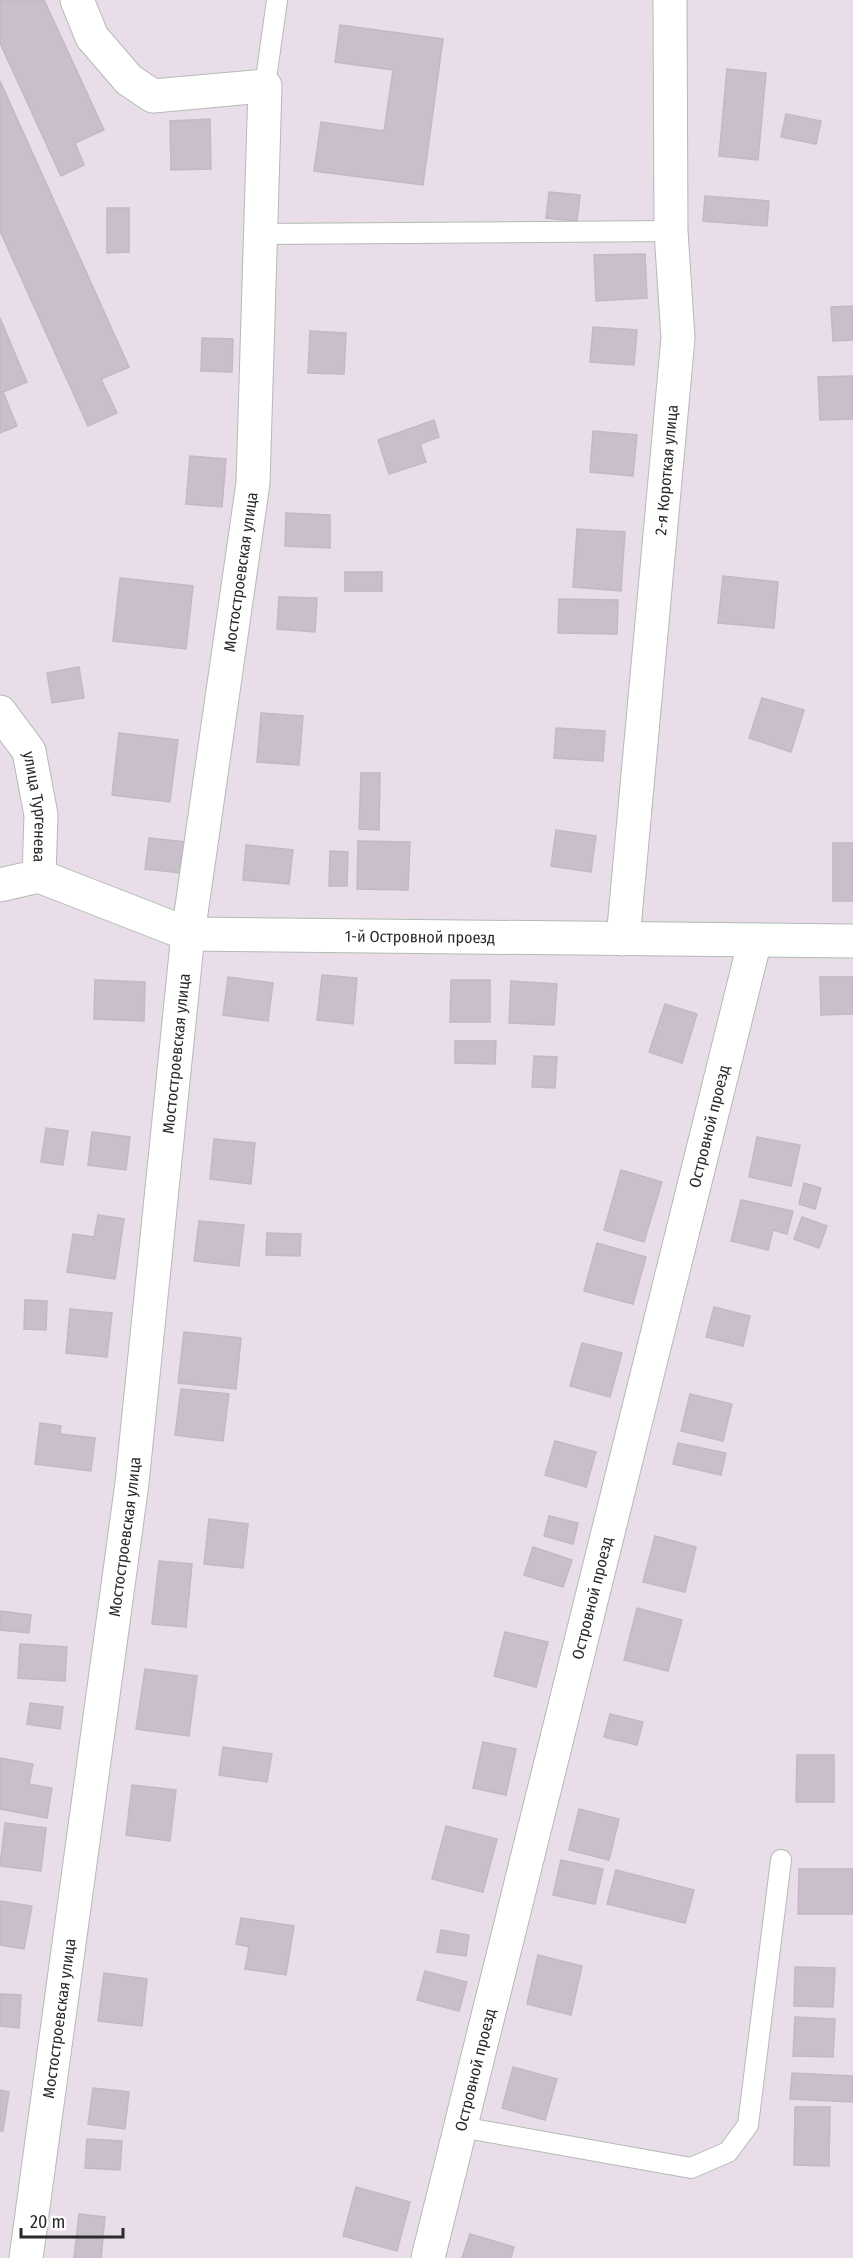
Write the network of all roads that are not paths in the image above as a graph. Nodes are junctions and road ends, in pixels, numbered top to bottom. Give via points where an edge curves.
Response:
1 (77, 0) edge
2 (277, 0) edge
3 (670, 0) edge
4 (265, 86) junction
5 (671, 231) junction
6 (261, 234) junction
7 (0, 712) edge
8 (39, 876) junction
9 (0, 885) edge
10 (189, 934) junction
11 (623, 939) junction
12 (755, 940) junction
13 (853, 941) edge
14 (781, 1860) dead end
15 (461, 2127) junction
16 (26, 2258) edge
17 (428, 2258) edge

1 - 4 street via 92,37 129,80 153,96
2 - 4 lane
3 - 5 street, 2-я Короткая улица
4 - 6 street, Мостостроевская улица
5 - 6 lane
5 - 11 street, 2-я Короткая улица via 678,338
6 - 10 street, Мостостроевская улица via 253,483
7 - 8 street, улица Тургенева via 29,751 41,815
8 - 9 street
8 - 10 street, 1-й Островной проезд
10 - 11 street, 1-й Островной проезд
10 - 16 street, Мостостроевская улица via 132,1483
11 - 12 street, 1-й Островной проезд
12 - 13 street, 1-й Островной проезд
12 - 15 street, Островной проезд
14 - 15 lane via 748,2125 728,2152 691,2168
15 - 17 street, Островной проезд

